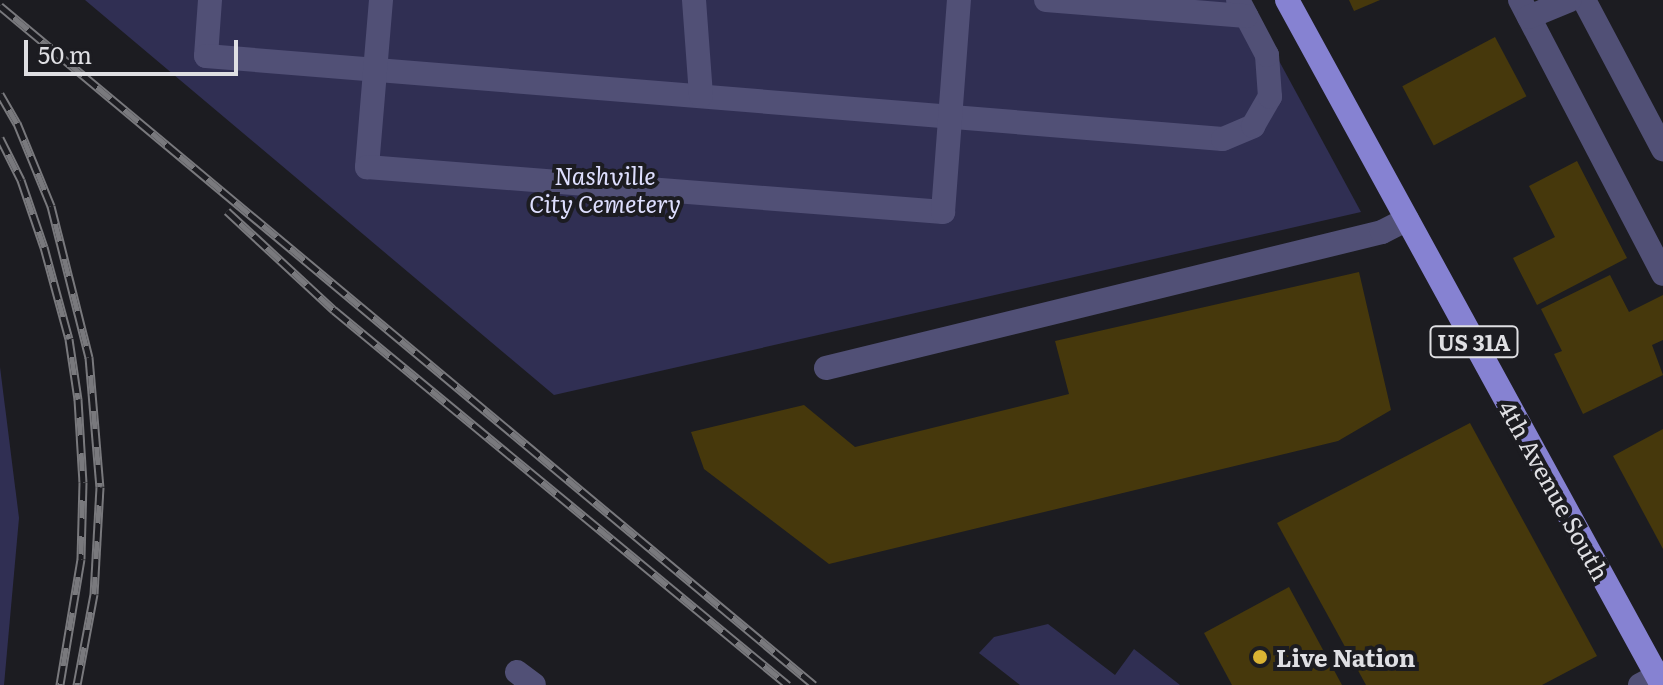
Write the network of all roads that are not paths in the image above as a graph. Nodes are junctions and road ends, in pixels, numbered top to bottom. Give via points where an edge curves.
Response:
1 (210, 0) edge
2 (381, 0) edge
3 (694, 0) edge
4 (959, 0) edge
5 (1046, 0) edge
6 (1287, 0) edge
7 (1570, 0) edge
8 (1584, 0) edge
9 (1242, 8) edge
10 (1524, 9) edge
11 (375, 70) junction
12 (701, 96) junction
13 (950, 116) junction
14 (1663, 149) edge
15 (1407, 219) junction
16 (1663, 274) edge
17 (826, 368) dead end
18 (1656, 680) edge

1 - 11 lane via 206,56
2 - 11 lane
3 - 12 lane
4 - 13 lane
5 - 9 lane
6 - 15 main road, 4th Avenue South / US 31A
7 - 10 lane
8 - 14 lane
9 - 13 lane via 1267,55 1270,97 1253,126 1223,139
10 - 16 lane
11 - 12 lane
11 - 13 lane via 367,167 943,212
12 - 13 lane
15 - 17 lane via 1382,232
15 - 18 main road, 4th Avenue South / US 31A

